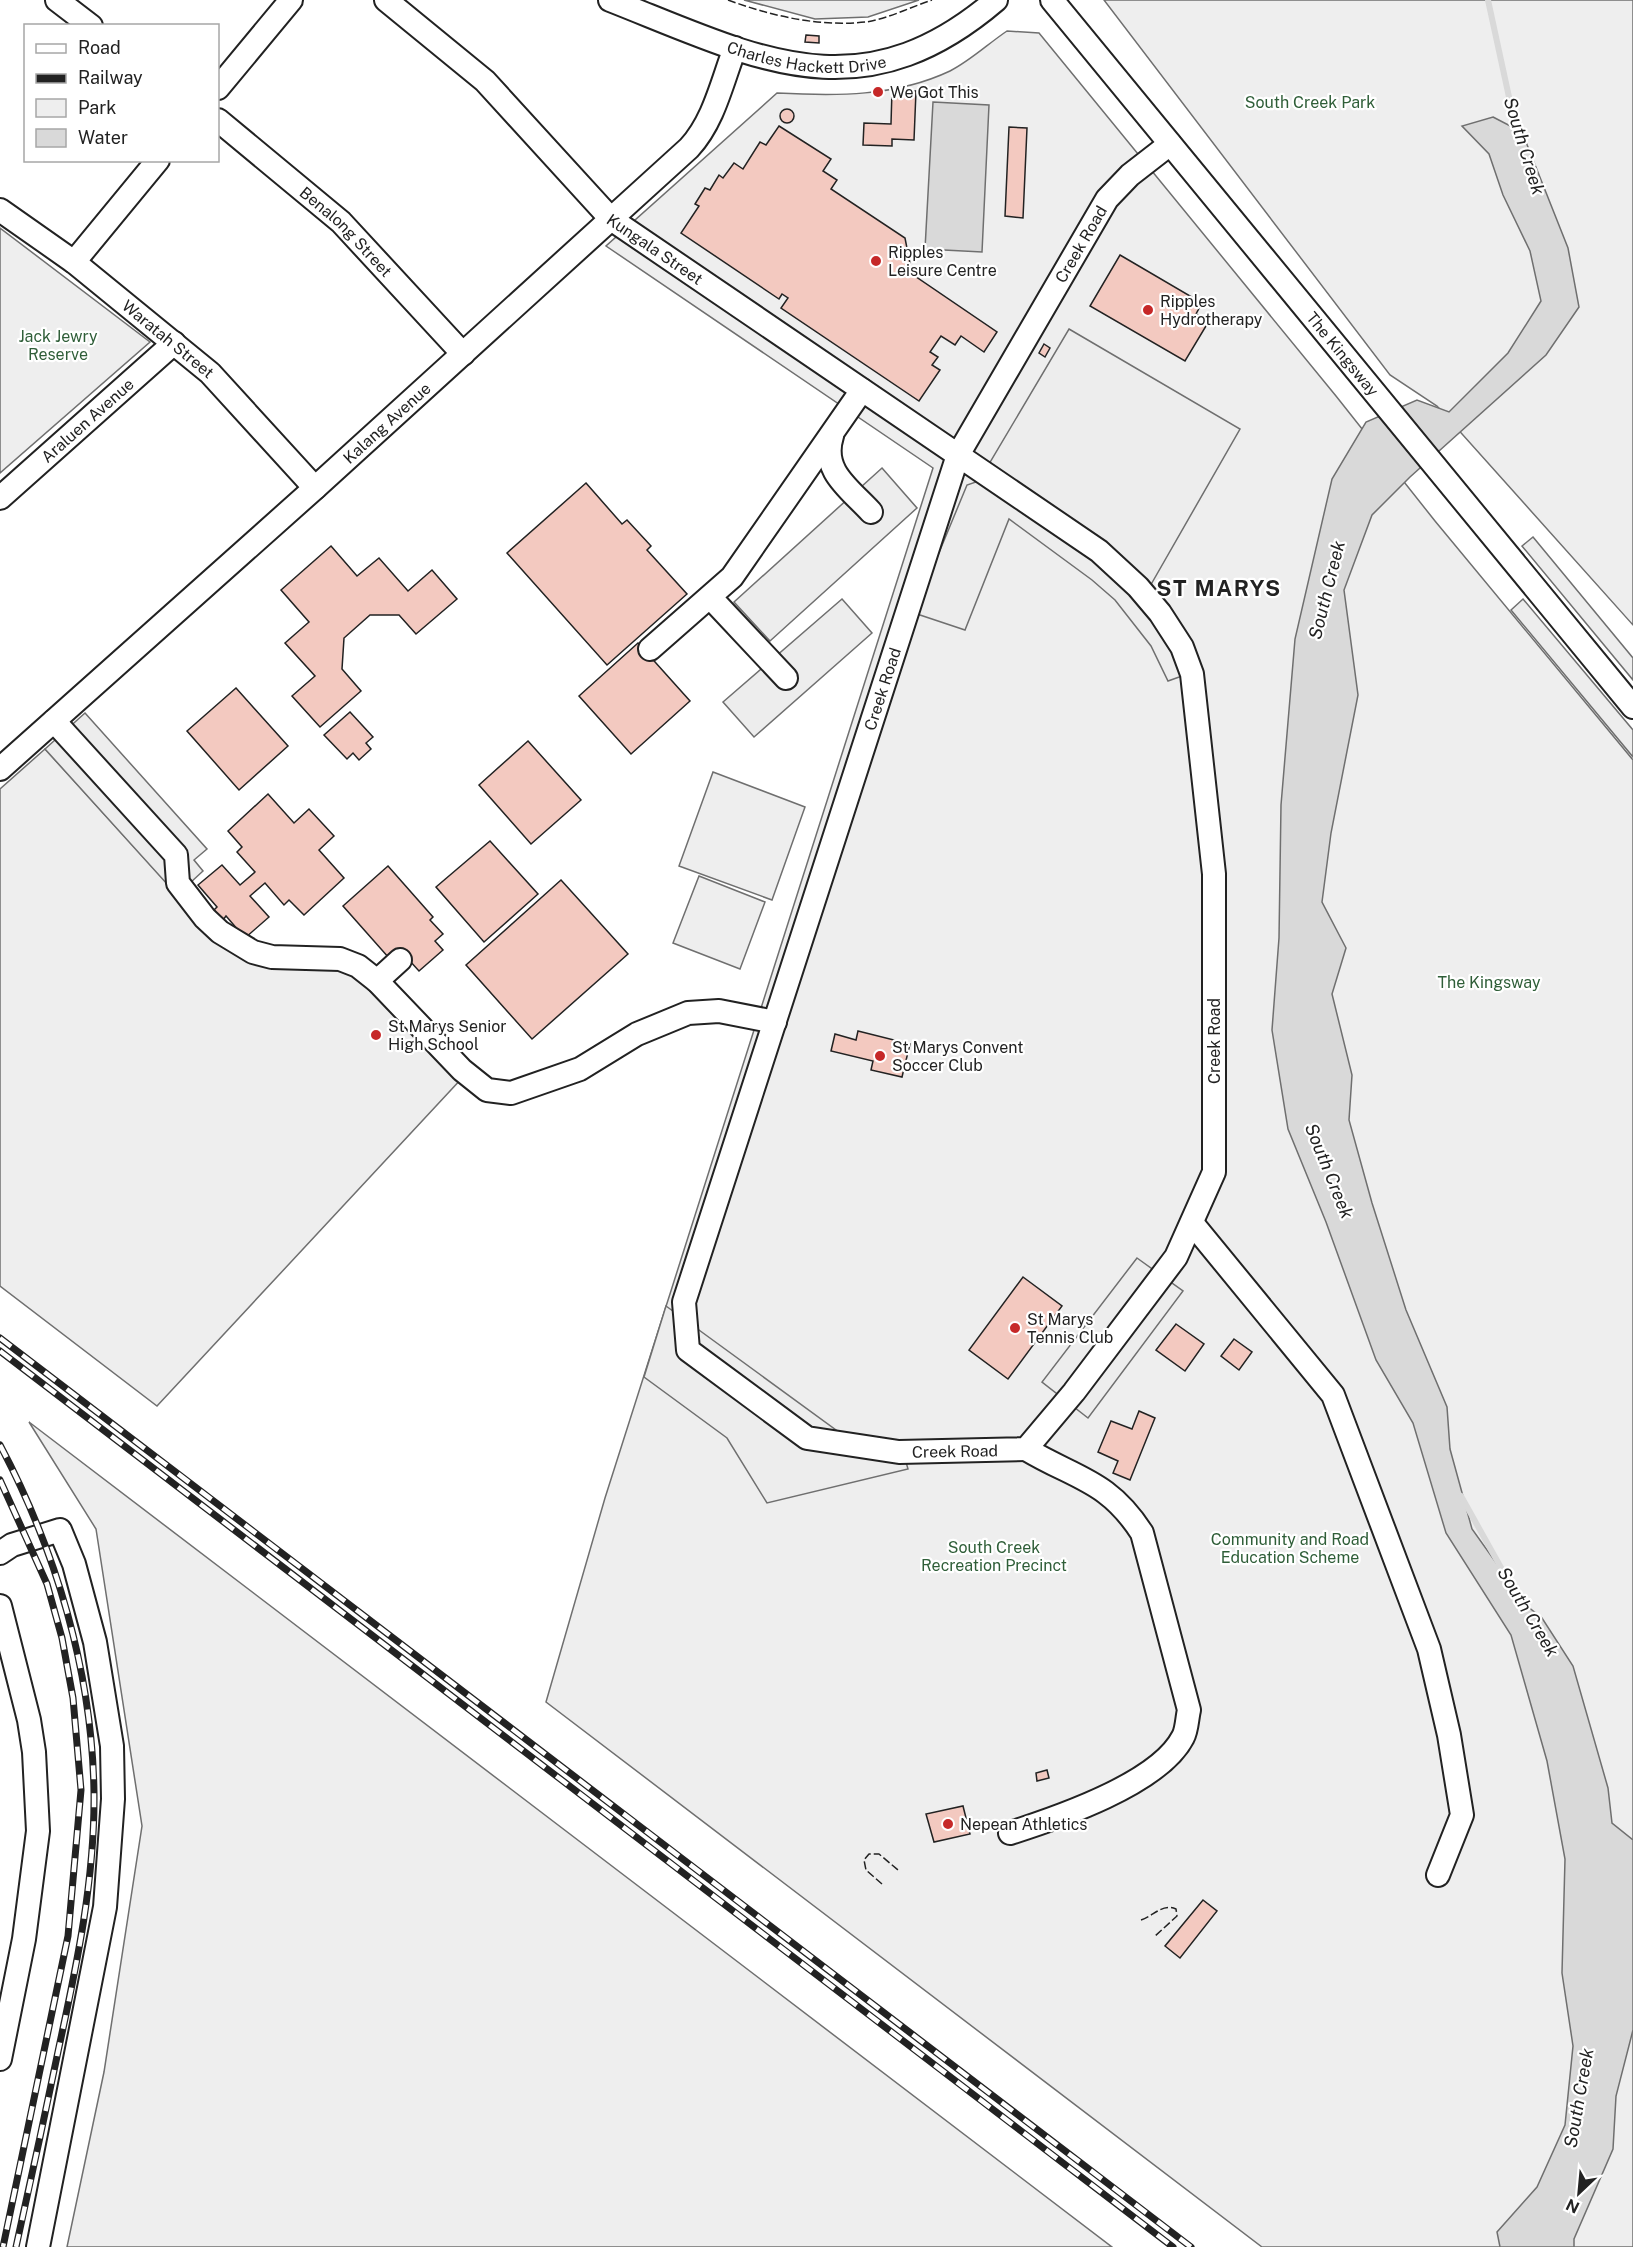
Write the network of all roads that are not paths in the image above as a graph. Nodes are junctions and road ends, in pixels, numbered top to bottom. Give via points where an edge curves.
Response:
1 (57, 0) edge
2 (291, 0) edge
3 (386, 0) edge
4 (610, 0) edge
5 (996, 0) edge
6 (1052, 0) edge
7 (88, 24) edge
8 (735, 48) junction
9 (219, 87) edge
10 (219, 121) edge
11 (1170, 144) junction
12 (156, 162) edge
13 (0, 210) edge
14 (611, 219) junction
15 (74, 262) junction
16 (174, 343) junction
17 (463, 354) junction
18 (862, 390) junction
19 (835, 429) junction
20 (958, 455) junction
21 (315, 488) junction
22 (0, 498) edge
23 (871, 512) dead end
24 (710, 597) junction
25 (650, 649) dead end
26 (786, 678) dead end
27 (1633, 707) edge
28 (54, 721) junction
29 (0, 769) edge
30 (400, 960) dead end
31 (377, 981) junction
32 (775, 1022) junction
33 (1192, 1223) junction
34 (1026, 1449) junction
35 (0, 1553) edge
36 (0, 1606) edge
37 (1010, 1833) dead end
38 (1438, 1875) dead end
39 (0, 2059) edge
40 (38, 2247) edge

1 - 7 street
2 - 9 street
3 - 14 street, Kungala Street via 485,81
4 - 8 street, Charles Hackett Drive
5 - 8 street, Charles Hackett Drive via 950,36 893,60 824,68 779,62
6 - 11 street, The Kingsway
8 - 14 street, Kalang Avenue via 700,136
10 - 17 street, Benalong Street via 341,222
11 - 20 street, Creek Road via 1107,199
11 - 27 street, The Kingsway
12 - 15 street
13 - 15 street, Waratah Street
14 - 17 street, Kalang Avenue
14 - 18 street, Kungala Street
15 - 16 street, Waratah Street
16 - 21 street, Waratah Street via 210,373
16 - 22 street, Araluen Avenue
17 - 21 street, Kalang Avenue
18 - 19 street
18 - 20 street, Kungala Street
19 - 23 street via 828,450 829,463
19 - 24 street via 732,577
20 - 32 street, Creek Road
20 - 33 street, Creek Road via 1077,534 1119,568 1160,613 1182,647 1192,674 1214,874 1214,1172
21 - 28 street, Kalang Avenue
24 - 25 street
24 - 26 street
28 - 29 street, Kalang Avenue
28 - 31 street via 176,855 178,883 220,932 253,952 272,957 340,959 358,966
30 - 31 street
31 - 32 street via 462,1070 488,1090 511,1093 580,1069 637,1034 688,1013 719,1011
32 - 34 street, Creek Road via 684,1302 688,1350 807,1438 898,1452
33 - 34 street, Creek Road via 1176,1257
33 - 38 street via 1333,1395 1429,1649 1462,1815
34 - 37 street via 1107,1491 1128,1510 1142,1533 1189,1710 1183,1737 1161,1764 1069,1814
35 - 40 street via 12,1545 60,1530 74,1564 95,1642 112,1746 113,1799 105,1907
36 - 39 street via 31,1731 38,1831 24,1940

